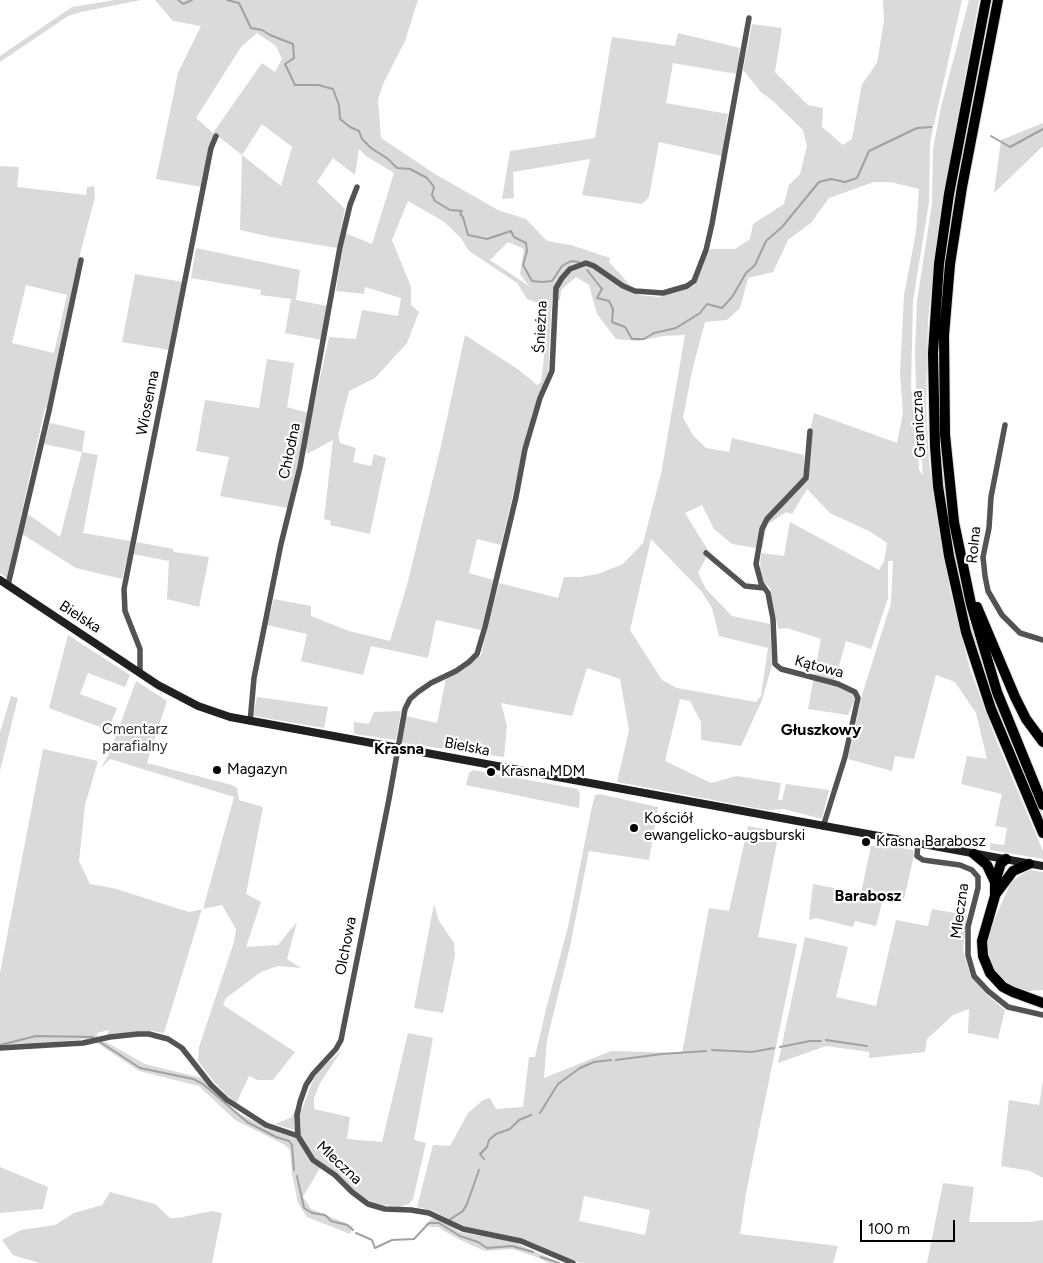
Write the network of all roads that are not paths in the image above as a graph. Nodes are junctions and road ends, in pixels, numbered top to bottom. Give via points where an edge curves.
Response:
1 (986, 0) edge
2 (998, 0) edge
3 (749, 18) dead end
4 (216, 136) dead end
5 (357, 186) dead end
6 (81, 260) dead end
7 (1006, 425) dead end
8 (810, 431) dead end
9 (706, 553) dead end
10 (964, 572) junction
11 (0, 580) edge
12 (8, 585) junction
13 (764, 588) junction
14 (1043, 640) edge
15 (140, 673) junction
16 (250, 722) junction
17 (1043, 742) edge
18 (398, 748) junction
19 (1043, 805) edge
20 (823, 826) junction
21 (1043, 833) edge
22 (918, 843) junction
23 (974, 854) junction
24 (1006, 859) junction
25 (1029, 864) junction
26 (1043, 866) edge
27 (999, 883) junction
28 (1013, 992) junction
29 (1043, 994) edge
30 (1043, 1003) edge
31 (1043, 1015) edge
32 (0, 1048) edge
33 (298, 1136) junction
34 (573, 1263) edge

1 - 21 highway, Graniczna via 939,264 933,353 935,446 949,556 966,632 991,709
2 - 10 highway, Graniczna via 957,216 945,322 946,451 954,522
3 - 18 street, Śnieżna via 712,224 694,281 663,293 635,291 586,263 570,269 562,278 556,288 554,305 552,371 533,420 477,654 456,671 410,698 405,708
4 - 15 street, Wiosenna via 211,148 124,589 125,611 140,648
5 - 16 street, Chłodna via 340,247 300,467 254,678
6 - 12 street
7 - 14 street, Rolna via 991,497 983,557 985,576 991,598 1006,620 1020,633
8 - 13 street, Kątowa via 806,478 767,519 762,529 756,564
9 - 13 street via 745,586
10 - 17 highway via 1015,697
10 - 19 highway, Graniczna via 997,692
11 - 12 street, Bielska
12 - 15 street, Bielska
13 - 20 street, Kątowa via 773,619 775,664 781,669 846,687 858,698 845,757
15 - 16 street, Bielska via 198,706
16 - 18 street, Bielska
18 - 20 street, Bielska
18 - 33 street, Olchowa via 341,1040 306,1086 297,1115
20 - 22 street, Bielska
22 - 23 street, Bielska
22 - 31 street, Mleczna via 916,856 923,860 960,865 972,870 978,878 968,927 968,954 974,976 1008,1006
23 - 24 street, Bielska
23 - 27 highway via 987,864
24 - 25 street, Bielska
24 - 27 highway via 1001,863
25 - 26 street, Bielska
25 - 27 highway via 1013,871
27 - 28 highway via 982,941 982,956 994,979
28 - 29 highway
28 - 30 highway
32 - 33 street, Mleczna via 83,1043 138,1034 168,1038 182,1048 227,1100 266,1126
33 - 34 street, Mleczna via 314,1160 368,1204 385,1210 429,1214 463,1229 521,1241

